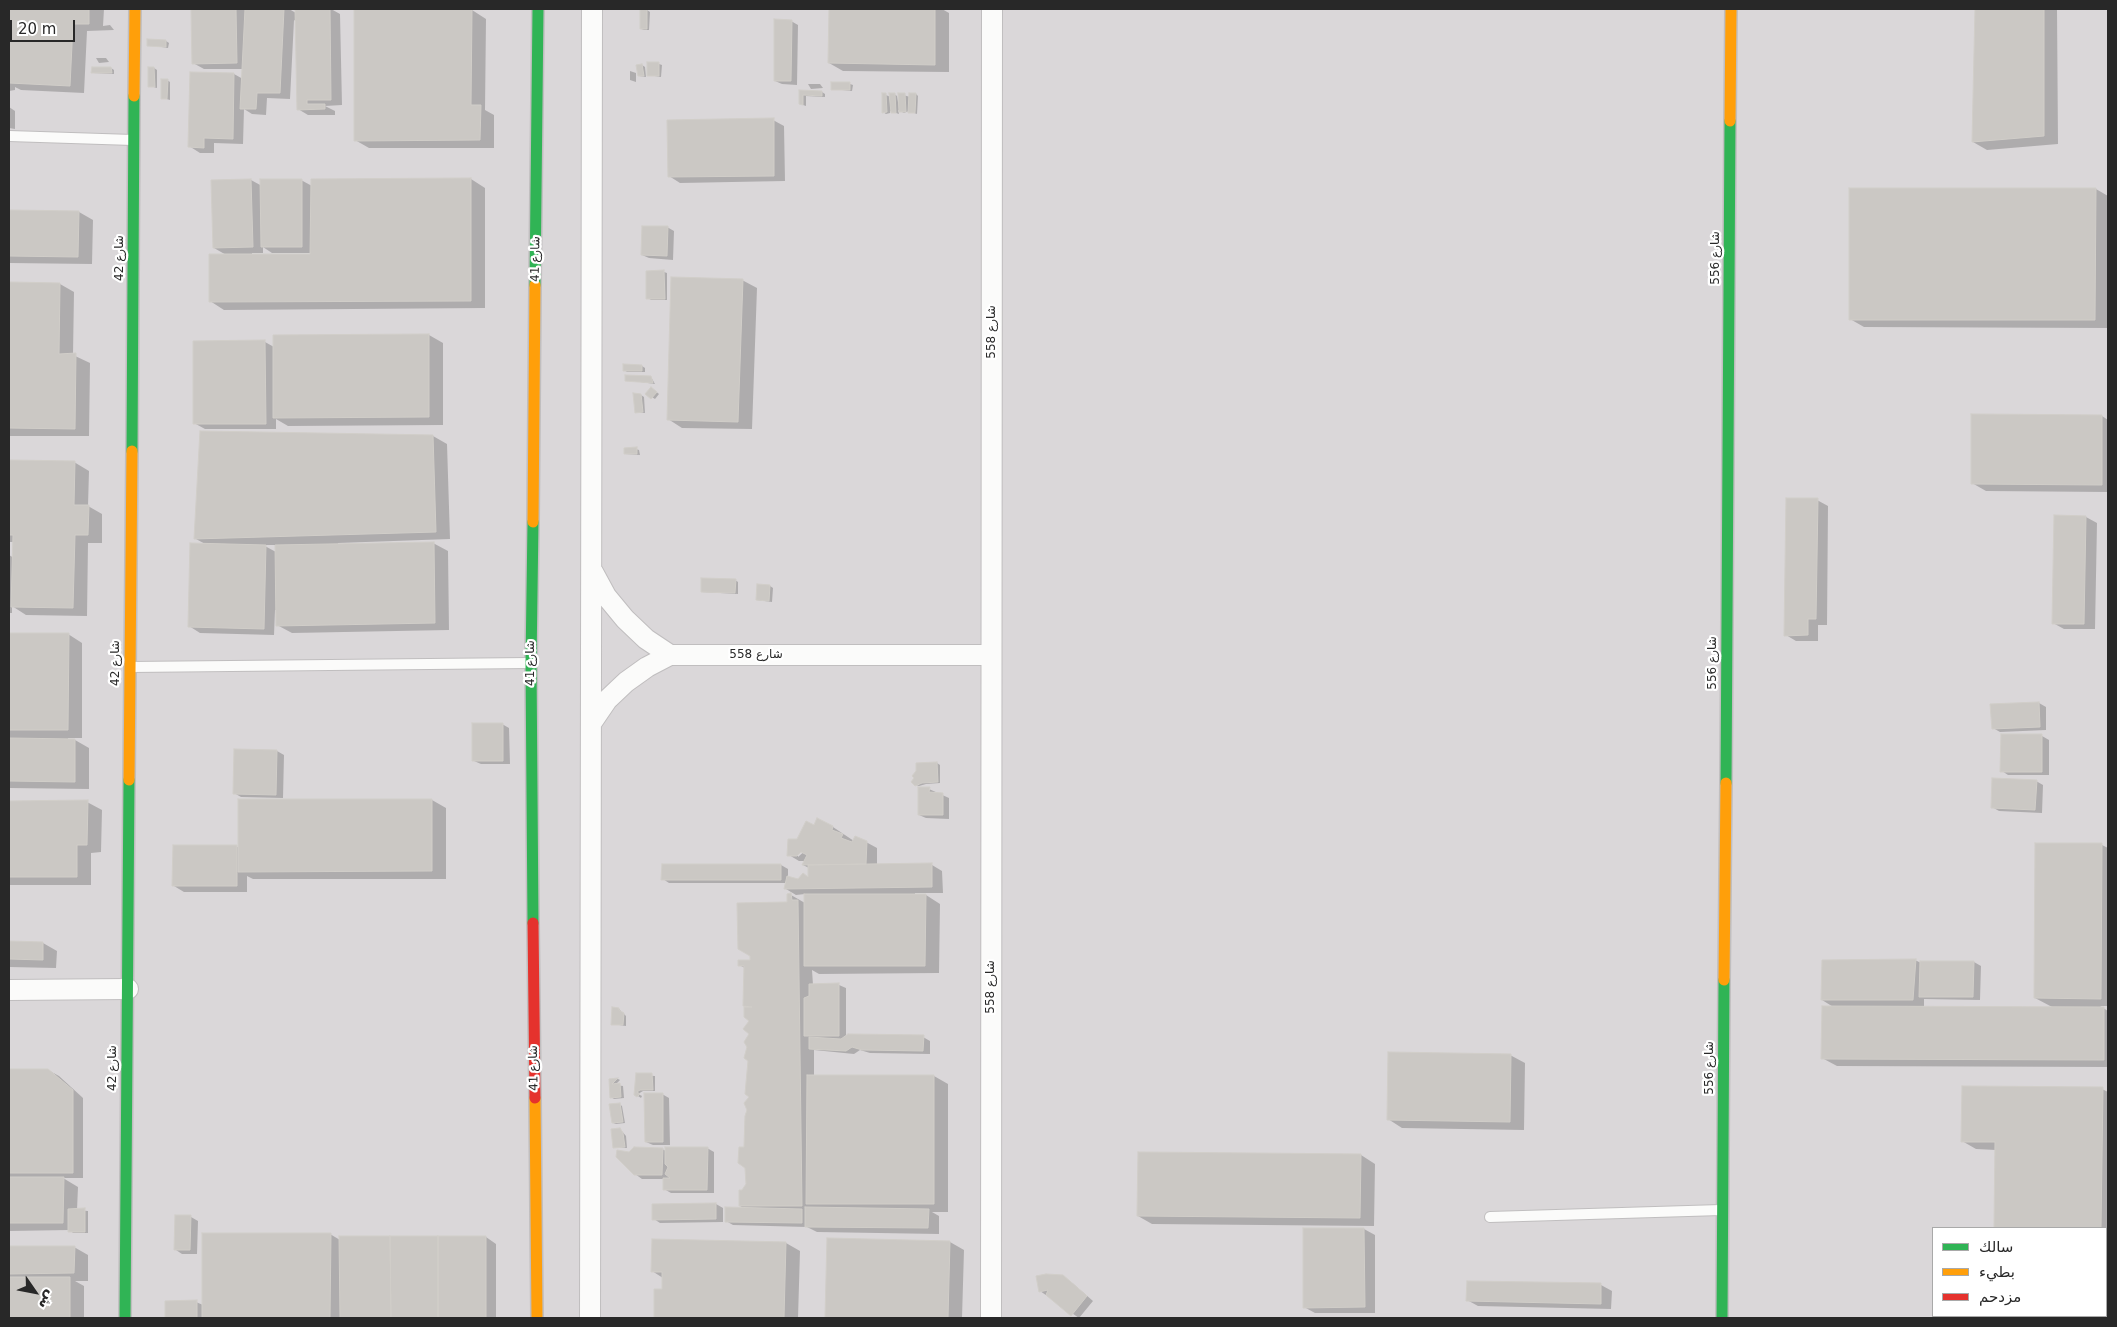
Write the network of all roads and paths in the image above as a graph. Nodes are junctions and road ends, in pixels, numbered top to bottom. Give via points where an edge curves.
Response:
1 (135, 9) edge
2 (538, 9) edge
3 (592, 9) edge
4 (992, 9) edge
5 (1731, 9) edge
6 (9, 136) edge
7 (134, 140) junction
8 (592, 571) junction
9 (670, 655) junction
10 (991, 655) junction
11 (531, 663) junction
12 (130, 667) junction
13 (592, 722) junction
14 (128, 989) junction
15 (9, 990) edge
16 (1722, 1210) junction
17 (1490, 1218) dead end
18 (125, 1318) edge
19 (536, 1318) edge
20 (590, 1318) edge
21 (991, 1318) edge
22 (1722, 1318) edge

1 - 7 street, شارع 42
2 - 11 street, شارع 41
3 - 8 street
4 - 10 street, شارع 558
5 - 16 street, شارع 556
6 - 7 lane
7 - 12 street, شارع 42
8 - 9 street via 606,596 625,619
8 - 13 street
9 - 10 street, شارع 558
9 - 13 street, شارع 558 via 626,682 607,700
10 - 21 street, شارع 558
11 - 12 lane
11 - 19 street, شارع 41
12 - 14 street, شارع 42
13 - 20 street
14 - 15 street
14 - 18 street, شارع 42
16 - 17 lane
16 - 22 street, شارع 556

